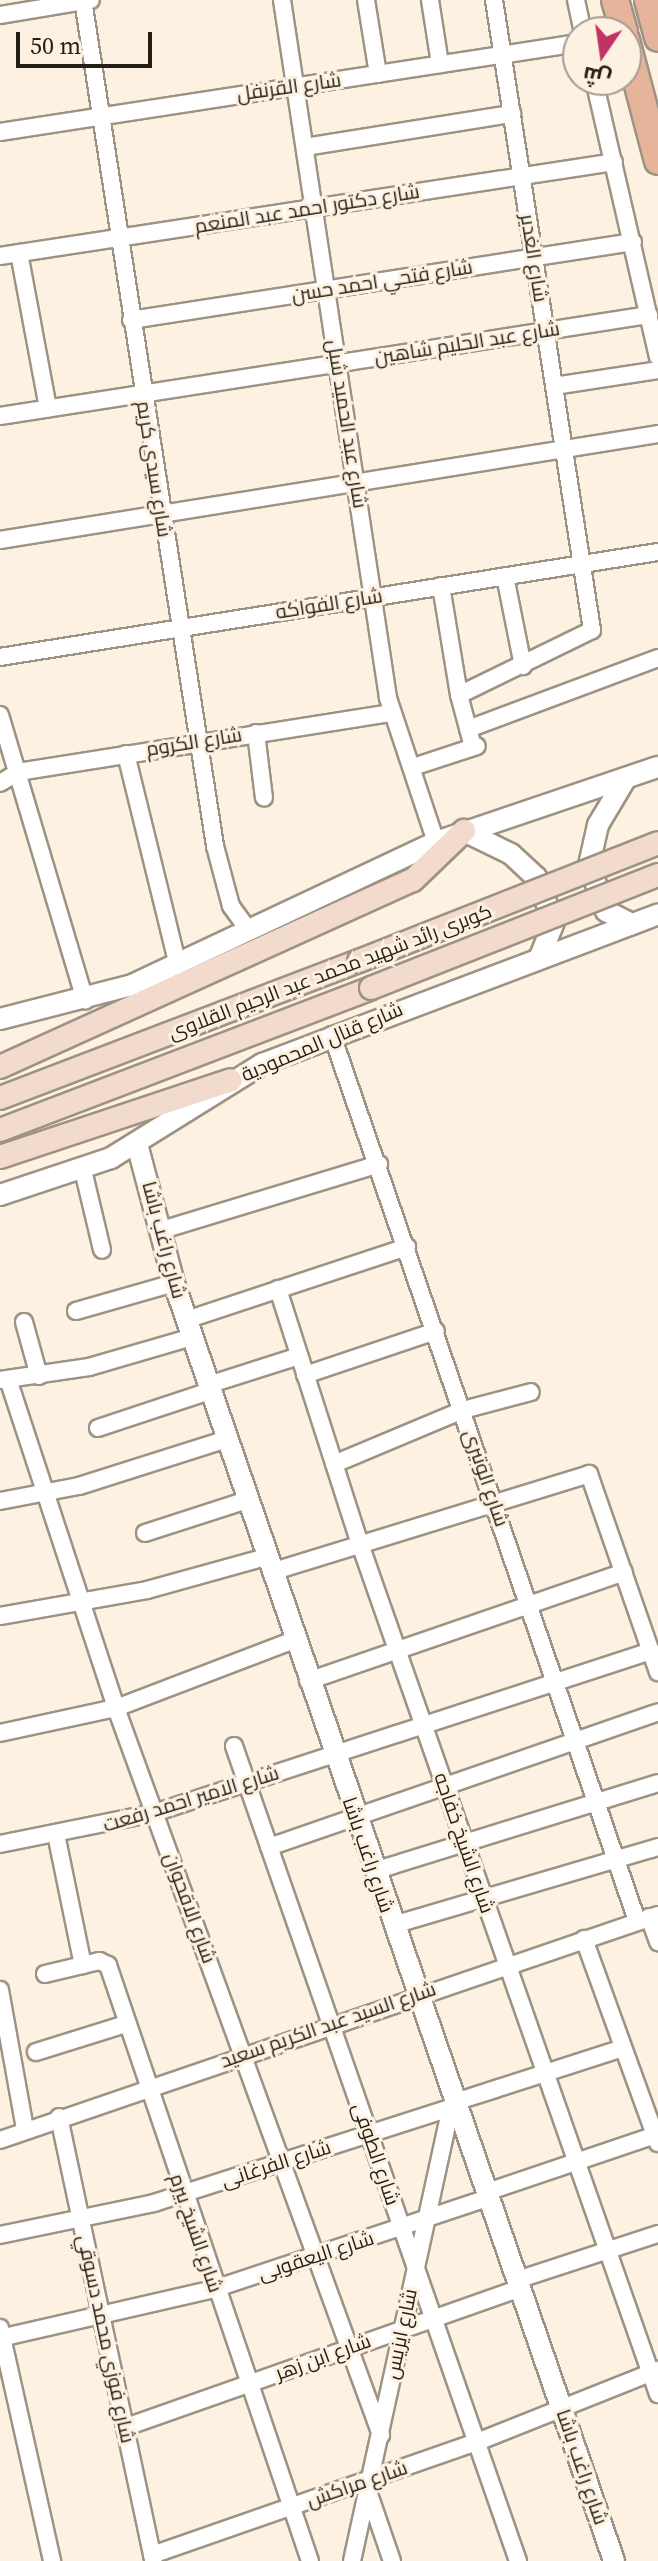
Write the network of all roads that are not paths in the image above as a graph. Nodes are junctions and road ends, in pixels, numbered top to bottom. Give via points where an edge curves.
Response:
1 (86, 0) edge
2 (282, 0) edge
3 (366, 0) edge
4 (430, 0) edge
5 (494, 0) edge
6 (648, 0) edge
7 (0, 15) edge
8 (658, 38) edge
9 (562, 46) edge
10 (502, 55) junction
11 (440, 64) junction
12 (378, 74) junction
13 (295, 86) junction
14 (598, 96) edge
15 (641, 96) edge
16 (512, 114) junction
17 (100, 115) junction
18 (0, 132) edge
19 (305, 147) junction
20 (658, 161) edge
21 (614, 162) junction
22 (521, 176) junction
23 (313, 208) junction
24 (118, 238) junction
25 (633, 242) junction
26 (19, 253) junction
27 (0, 256) edge
28 (534, 257) junction
29 (327, 290) junction
30 (649, 315) junction
31 (131, 320) junction
32 (545, 331) junction
33 (658, 357) edge
34 (336, 363) junction
35 (658, 370) edge
36 (554, 386) junction
37 (142, 393) junction
38 (48, 408) junction
39 (0, 416) edge
40 (658, 434) edge
41 (563, 450) junction
42 (356, 483) junction
43 (161, 512) junction
44 (0, 540) edge
45 (658, 552) edge
46 (581, 564) junction
47 (505, 576) junction
48 (441, 586) junction
49 (374, 596) junction
50 (179, 629) junction
51 (0, 657) edge
52 (658, 658) edge
53 (523, 666) junction
54 (459, 695) junction
55 (391, 713) junction
56 (0, 715) edge
57 (468, 729) junction
58 (256, 733) junction
59 (198, 741) junction
60 (126, 754) junction
61 (413, 767) junction
62 (658, 767) edge
63 (18, 772) junction
64 (626, 778) junction
65 (0, 783) edge
66 (264, 798) dead end
67 (464, 831) junction
68 (436, 842) junction
69 (658, 843) edge
70 (658, 875) edge
71 (658, 914) edge
72 (632, 924) junction
73 (248, 929) junction
74 (540, 956) junction
75 (178, 966) junction
76 (85, 1001) junction
77 (0, 1019) edge
78 (332, 1035) junction
79 (0, 1067) edge
80 (231, 1080) junction
81 (0, 1098) edge
82 (0, 1130) edge
83 (137, 1144) junction
84 (0, 1157) edge
85 (379, 1164) junction
86 (83, 1170) junction
87 (0, 1195) edge
88 (162, 1230) junction
89 (407, 1247) junction
90 (102, 1250) dead end
91 (174, 1283) junction
92 (278, 1289) junction
93 (76, 1311) dead end
94 (24, 1322) dead end
95 (189, 1328) junction
96 (436, 1331) junction
97 (299, 1356) junction
98 (305, 1375) junction
99 (39, 1376) junction
100 (4, 1379) edge
101 (209, 1388) junction
102 (531, 1392) dead end
103 (463, 1410) junction
104 (98, 1428) dead end
105 (227, 1439) junction
106 (334, 1464) junction
107 (44, 1494) junction
108 (247, 1500) junction
109 (0, 1501) edge
110 (494, 1502) junction
111 (145, 1533) dead end
112 (360, 1544) junction
113 (269, 1564) junction
114 (624, 1572) junction
115 (82, 1603) junction
116 (529, 1605) junction
117 (0, 1616) edge
118 (294, 1640) junction
119 (397, 1650) junction
120 (651, 1651) junction
121 (658, 1672) edge
122 (308, 1681) junction
123 (556, 1682) junction
124 (116, 1708) junction
125 (658, 1712) edge
126 (423, 1726) junction
127 (0, 1733) edge
128 (575, 1739) junction
129 (234, 1746) dead end
130 (334, 1755) junction
131 (247, 1783) junction
132 (658, 1783) edge
133 (443, 1784) junction
134 (596, 1802) junction
135 (154, 1813) junction
136 (354, 1814) junction
137 (56, 1834) junction
138 (464, 1843) junction
139 (0, 1844) edge
140 (269, 1847) junction
141 (658, 1847) edge
142 (616, 1859) junction
143 (374, 1871) junction
144 (484, 1899) junction
145 (648, 1918) edge
146 (393, 1925) junction
147 (584, 1939) junction
148 (658, 1942) edge
149 (506, 1964) junction
150 (83, 1965) junction
151 (45, 1974) dead end
152 (0, 1990) edge
153 (416, 1994) junction
154 (126, 2024) junction
155 (331, 2025) junction
156 (4, 2038) edge
157 (623, 2048) junction
158 (36, 2052) dead end
159 (243, 2054) junction
160 (544, 2073) junction
161 (146, 2088) junction
162 (454, 2105) junction
163 (59, 2117) junction
164 (25, 2129) junction
165 (369, 2134) junction
166 (657, 2138) edge
167 (0, 2140) edge
168 (282, 2162) junction
169 (576, 2162) junction
170 (183, 2194) junction
171 (488, 2195) junction
172 (80, 2220) junction
173 (427, 2220) junction
174 (402, 2228) junction
175 (658, 2234) edge
176 (0, 2235) edge
177 (607, 2251) junction
178 (315, 2255) junction
179 (416, 2267) junction
180 (519, 2284) junction
181 (214, 2289) junction
182 (101, 2314) junction
183 (433, 2318) junction
184 (401, 2329) junction
185 (1, 2334) edge
186 (349, 2347) junction
187 (654, 2371) edge
188 (248, 2383) junction
189 (658, 2394) edge
190 (561, 2406) junction
191 (126, 2427) junction
192 (381, 2435) junction
193 (477, 2442) junction
194 (370, 2486) junction
195 (291, 2507) junction
196 (152, 2558) edge
197 (52, 2561) edge
198 (310, 2561) edge
199 (352, 2561) edge
200 (392, 2561) edge
201 (518, 2561) edge
202 (614, 2561) edge

1 - 7 street
1 - 17 street, شارع سيدى كريم
2 - 13 street, شارع عبد الحميد شبل
3 - 12 street
4 - 11 street
5 - 10 street, شارع الغدير
6 - 8 main road
9 - 10 street, شارع القرنفل
10 - 11 street, شارع القرنفل
10 - 16 street, شارع الغدير
11 - 12 street, شارع القرنفل
12 - 13 street, شارع القرنفل
13 - 17 street, شارع القرنفل
13 - 19 street, شارع عبد الحميد شبل
14 - 21 street
15 - 20 main road
16 - 19 street
16 - 22 street, شارع الغدير
17 - 18 street, شارع القرنفل
17 - 24 street, شارع سيدى كريم
19 - 23 street, شارع عبد الحميد شبل
21 - 22 street, شارع دكتور احمد عبد المنعم
21 - 25 street
22 - 23 street, شارع دكتور احمد عبد المنعم
22 - 28 street, شارع الغدير
23 - 24 street, شارع دكتور احمد عبد المنعم
23 - 29 street, شارع عبد الحميد شبل
24 - 26 street, شارع دكتور احمد عبد المنعم
24 - 31 street, شارع سيدى كريم
25 - 28 street, شارع فتحي احمد حسن
25 - 30 street
26 - 27 street, شارع دكتور احمد عبد المنعم
26 - 38 street
28 - 29 street, شارع فتحي احمد حسن
28 - 32 street, شارع الغدير
29 - 31 street, شارع فتحي احمد حسن
29 - 34 street, شارع عبد الحميد شبل
30 - 32 street, شارع عبد الحليم شاهين
30 - 33 street
31 - 37 street, شارع سيدى كريم
32 - 34 street, شارع عبد الحليم شاهين
32 - 36 street, شارع الغدير
34 - 37 street, شارع عبد الحليم شاهين
34 - 42 street, شارع عبد الحميد شبل
35 - 36 street
36 - 41 street, شارع الغدير
37 - 38 street, شارع عبد الحليم شاهين
37 - 43 street, شارع سيدى كريم
38 - 39 street, شارع عبد الحليم شاهين
40 - 41 street
41 - 42 street
41 - 46 street, شارع الغدير
42 - 43 street
42 - 49 street, شارع عبد الحميد شبل
43 - 44 street
43 - 50 street, شارع سيدى كريم
45 - 46 street, شارع الفواكه
46 - 47 street, شارع الفواكه
46 - 53 street, شارع الغدير via 591,633
47 - 48 street, شارع الفواكه
47 - 53 street
48 - 49 street, شارع الفواكه
48 - 54 street
49 - 50 street, شارع الفواكه
49 - 55 street, شارع عبد الحميد شبل
50 - 51 street, شارع الفواكه
50 - 59 street, شارع سيدى كريم
52 - 57 street
53 - 54 street
54 - 57 street
55 - 58 street, شارع الكروم
55 - 61 street, شارع عبد الحميد شبل
56 - 63 street
57 - 61 street via 475,747
58 - 59 street, شارع الكروم
58 - 66 street
59 - 60 street, شارع الكروم
59 - 73 street, شارع سيدى كريم via 223,884
60 - 63 street, شارع الكروم
60 - 75 street
61 - 68 street, شارع عبد الحميد شبل
62 - 64 street
63 - 65 street, شارع الكروم
63 - 76 street
64 - 67 street
64 - 72 street via 598,825 589,865 606,911
67 - 68 street
67 - 74 street via 511,854 536,877 554,922
67 - 79 main road via 413,880
68 - 73 street
69 - 81 main road, كوبرى رائد شهيد محمد عبد الرحيم القلاوى, bridge
70 - 82 main road, كوبرى رائد شهيد محمد عبد الرحيم القلاوى, bridge
71 - 72 street, شارع قنال المحمودية
72 - 74 street, شارع قنال المحمودية
73 - 75 street
74 - 78 street, شارع قنال المحمودية
75 - 76 street
76 - 77 street
78 - 80 street, شارع قنال المحمودية
78 - 85 street, شارع الوتيرى
80 - 83 street, شارع قنال المحمودية
80 - 84 main road
83 - 86 street, شارع قنال المحمودية
83 - 88 street, شارع راغب باشا
85 - 88 street
85 - 89 street, شارع الوتيرى
86 - 87 street, شارع قنال المحمودية
86 - 90 street
88 - 91 street, شارع راغب باشا
89 - 92 street
89 - 96 street, شارع الوتيرى
91 - 93 street
91 - 95 street, شارع راغب باشا
92 - 95 street
92 - 97 street, شارع الشيخ خفاجه
94 - 99 street
95 - 99 street
95 - 101 street, شارع راغب باشا
96 - 98 street
96 - 103 street, شارع الوتيرى
97 - 98 street, شارع الشيخ خفاجه
97 - 101 street
98 - 106 street, شارع الشيخ خفاجه
99 - 100 street
100 - 107 street, شارع الاقحوان
101 - 104 street
101 - 105 street, شارع راغب باشا
102 - 103 street
103 - 106 street
103 - 110 street, شارع الوتيرى
105 - 107 street
105 - 108 street, شارع راغب باشا
106 - 112 street, شارع الشيخ خفاجه
107 - 109 street
107 - 115 street, شارع الاقحوان
108 - 111 street
108 - 113 street, شارع راغب باشا
110 - 112 street
110 - 114 street via 587,1474
110 - 116 street, شارع الوتيرى
112 - 113 street
112 - 119 street, شارع الشيخ خفاجه
113 - 115 street
113 - 118 street, شارع راغب باشا
114 - 116 street
114 - 120 street
115 - 117 street
115 - 124 street, شارع الاقحوان
116 - 119 street
116 - 123 street, شارع الوتيرى
118 - 122 street, شارع راغب باشا
118 - 124 street
119 - 122 street
119 - 126 street, شارع الشيخ خفاجه
120 - 121 street
120 - 123 street, شارع الامير احمد رفعت
122 - 130 street, شارع راغب باشا
123 - 126 street, شارع الامير احمد رفعت
123 - 128 street, شارع الوتيرى
124 - 127 street
124 - 135 street, شارع الاقحوان
125 - 128 street
126 - 130 street, شارع الامير احمد رفعت
126 - 133 street, شارع الشيخ خفاجه
128 - 133 street
128 - 134 street, شارع الوتيرى
129 - 131 street, شارع الطوفى
130 - 131 street, شارع الامير احمد رفعت
130 - 136 street, شارع راغب باشا
131 - 135 street, شارع الامير احمد رفعت
131 - 140 street, شارع الطوفى
132 - 134 street
133 - 136 street
133 - 138 street, شارع الشيخ خفاجه
134 - 138 street
134 - 142 street, شارع الوتيرى
135 - 137 street, شارع الامير احمد رفعت
135 - 159 street, شارع الاقحوان
136 - 140 street
136 - 143 street, شارع راغب باشا
137 - 139 street, شارع الامير احمد رفعت
137 - 150 street
138 - 143 street
138 - 144 street, شارع الشيخ خفاجه
140 - 155 street, شارع الطوفى
141 - 142 street
142 - 144 street
142 - 145 street, شارع الوتيرى
143 - 146 street, شارع راغب باشا
144 - 146 street
144 - 149 street, شارع الشيخ خفاجه
145 - 147 street, شارع السيد عبد الكريم سعيد
145 - 148 street, شارع الوتيرى
146 - 153 street, شارع راغب باشا
147 - 149 street, شارع السيد عبد الكريم سعيد
147 - 157 street
149 - 153 street, شارع السيد عبد الكريم سعيد
149 - 160 street, شارع الشيخ خفاجه
150 - 151 street
150 - 154 street, شارع الشيخ بيرم via 107,1963
152 - 156 street
153 - 155 street, شارع السيد عبد الكريم سعيد
153 - 162 street, شارع راغب باشا
154 - 158 street
154 - 161 street, شارع الشيخ بيرم
155 - 159 street, شارع السيد عبد الكريم سعيد
155 - 165 street, شارع الطوفى
156 - 164 street
157 - 160 street, شارع الفرغانى
157 - 166 street
159 - 161 street, شارع السيد عبد الكريم سعيد
159 - 168 street, شارع الاقحوان
160 - 162 street, شارع الفرغانى
160 - 169 street, شارع الشيخ خفاجه
161 - 163 street, شارع السيد عبد الكريم سعيد
161 - 170 street, شارع الشيخ بيرم
162 - 165 street, شارع الفرغانى
162 - 171 street, شارع راغب باشا
162 - 173 street, شارع ايزيس
163 - 164 street, شارع السيد عبد الكريم سعيد
163 - 172 street, شارع فوزي محمد دسوقي
164 - 167 street, شارع السيد عبد الكريم سعيد
165 - 168 street, شارع الفرغانى
165 - 174 street, شارع الطوفى
166 - 169 street, شارع اليعقوبى
168 - 170 street, شارع الفرغانى
168 - 178 street, شارع الاقحوان
169 - 171 street, شارع اليعقوبى
169 - 177 street, شارع الشيخ خفاجه
170 - 172 street, شارع الفرغانى
170 - 181 street, شارع الشيخ بيرم
171 - 173 street, شارع اليعقوبى
171 - 180 street, شارع راغب باشا
172 - 176 street, شارع الفرغانى
172 - 182 street, شارع فوزي محمد دسوقي
173 - 174 street, شارع اليعقوبى
173 - 179 street, شارع ايزيس
174 - 178 street, شارع اليعقوبى
174 - 179 street, شارع الطوفى
175 - 177 street, شارع ابن زهر
177 - 180 street, شارع ابن زهر
177 - 187 street, شارع الشيخ خفاجه
178 - 181 street, شارع اليعقوبى
178 - 186 street, شارع الاقحوان
179 - 183 street, شارع الطوفى
179 - 184 street, شارع ايزيس
180 - 183 street, شارع ابن زهر
180 - 190 street, شارع راغب باشا
181 - 182 street, شارع اليعقوبى
181 - 188 street, شارع الشيخ بيرم
182 - 185 street, شارع اليعقوبى
182 - 191 street, شارع فوزي محمد دسوقي
183 - 184 street, شارع ابن زهر
183 - 193 street, شارع الطوفى
184 - 186 street, شارع ابن زهر
184 - 192 street, شارع ايزيس
185 - 197 street
186 - 188 street, شارع ابن زهر
186 - 192 street, شارع الاقحوان
187 - 189 street, شارع الشيخ خفاجه
187 - 190 street, شارع مراكش
188 - 191 street, شارع ابن زهر
188 - 195 street, شارع الشيخ بيرم
190 - 193 street, شارع مراكش
190 - 202 street, شارع راغب باشا
191 - 196 street, شارع فوزي محمد دسوقي
192 - 194 street, شارع ايزيس
193 - 194 street, شارع مراكش
193 - 201 street, شارع الطوفى
194 - 195 street, شارع مراكش
194 - 199 street, شارع ايزيس
194 - 200 street
195 - 196 street, شارع مراكش
195 - 198 street, شارع الشيخ بيرم

